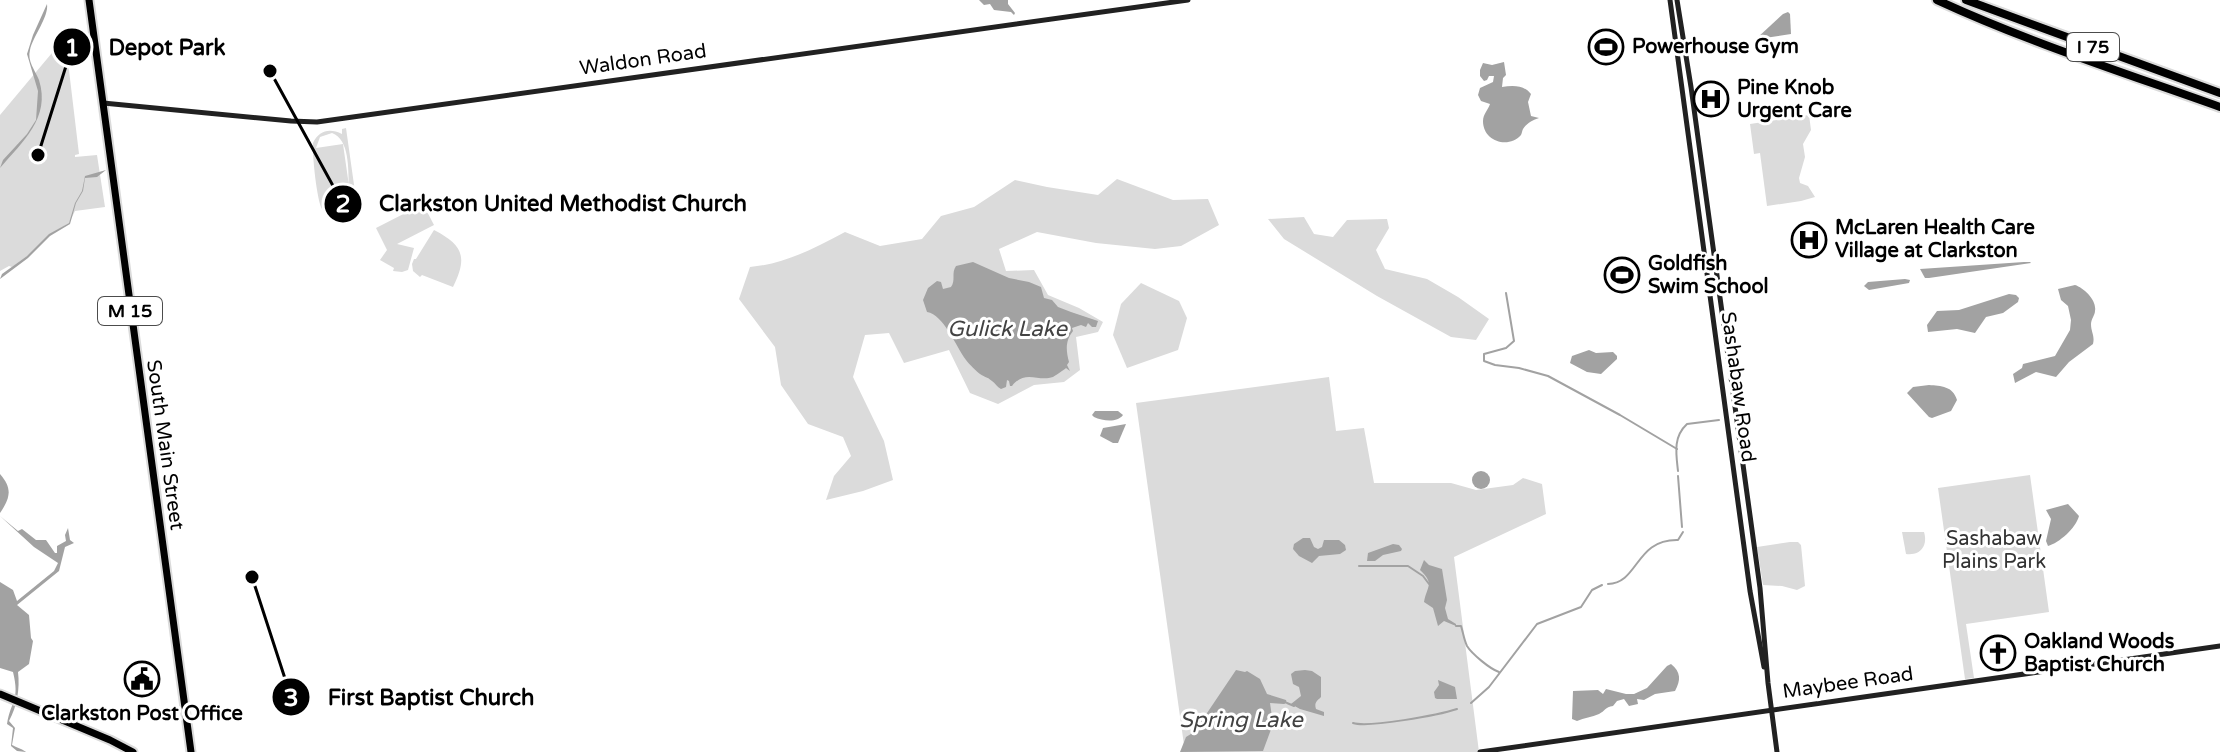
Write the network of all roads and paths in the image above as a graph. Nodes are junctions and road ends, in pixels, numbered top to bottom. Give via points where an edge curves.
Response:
1 (89, 0) edge
2 (1188, 0) edge
3 (1670, 0) edge
4 (1677, 0) edge
5 (1937, 0) edge
6 (1966, 0) edge
7 (1676, 47) junction
8 (1685, 47) junction
9 (2220, 93) edge
10 (102, 103) junction
11 (2220, 107) edge
12 (1686, 124) junction
13 (1697, 128) junction
14 (1691, 158) junction
15 (1702, 163) junction
16 (1707, 280) junction
17 (1718, 283) junction
18 (1711, 310) junction
19 (1723, 317) junction
20 (1717, 355) junction
21 (1728, 359) junction
22 (1727, 422) junction
23 (1738, 429) junction
24 (1736, 493) junction
25 (1747, 493) junction
26 (1743, 538) junction
27 (1753, 540) junction
28 (1754, 614) junction
29 (1763, 617) junction
30 (2220, 646) edge
31 (1768, 683) junction
32 (0, 694) edge
33 (1772, 710) junction
34 (133, 752) edge
35 (191, 752) edge
36 (1480, 752) edge
37 (1777, 752) edge

1 - 10 main road, South Main Street / M 15
2 - 10 main road, Waldon Road via 317,122
3 - 7 main road, Sashabaw Road
4 - 8 main road, Sashabaw Road
5 - 11 highway, I 75
6 - 9 highway, I 75
7 - 8 main road
7 - 12 main road, Sashabaw Road
8 - 13 main road, Sashabaw Road
10 - 35 main road, South Main Street / M 15
12 - 13 main road
12 - 14 main road, Sashabaw Road
13 - 15 main road, Sashabaw Road
14 - 15 main road via 1697,156
14 - 16 main road, Sashabaw Road
15 - 17 main road, Sashabaw Road
16 - 17 main road
16 - 18 main road, Sashabaw Road
17 - 19 main road, Sashabaw Road
18 - 19 main road via 1718,308
18 - 20 main road, Sashabaw Road
19 - 21 main road, Sashabaw Road
20 - 21 main road via 1722,362
20 - 22 main road, Sashabaw Road
21 - 23 main road, Sashabaw Road
22 - 23 main road via 1733,419
22 - 24 main road, Sashabaw Road
23 - 25 main road, Sashabaw Road
24 - 25 main road via 1742,499
24 - 26 main road, Sashabaw Road
25 - 27 main road, Sashabaw Road
26 - 27 main road
26 - 28 main road, Sashabaw Road
27 - 29 main road, Sashabaw Road
28 - 29 main road via 1758,620
28 - 31 main road, Sashabaw Road
29 - 31 main road, Sashabaw Road
30 - 33 main road, Maybee Road
31 - 33 main road, Sashabaw Road
32 - 34 main road
33 - 36 main road, Maybee Road
33 - 37 main road, Sashabaw Road

